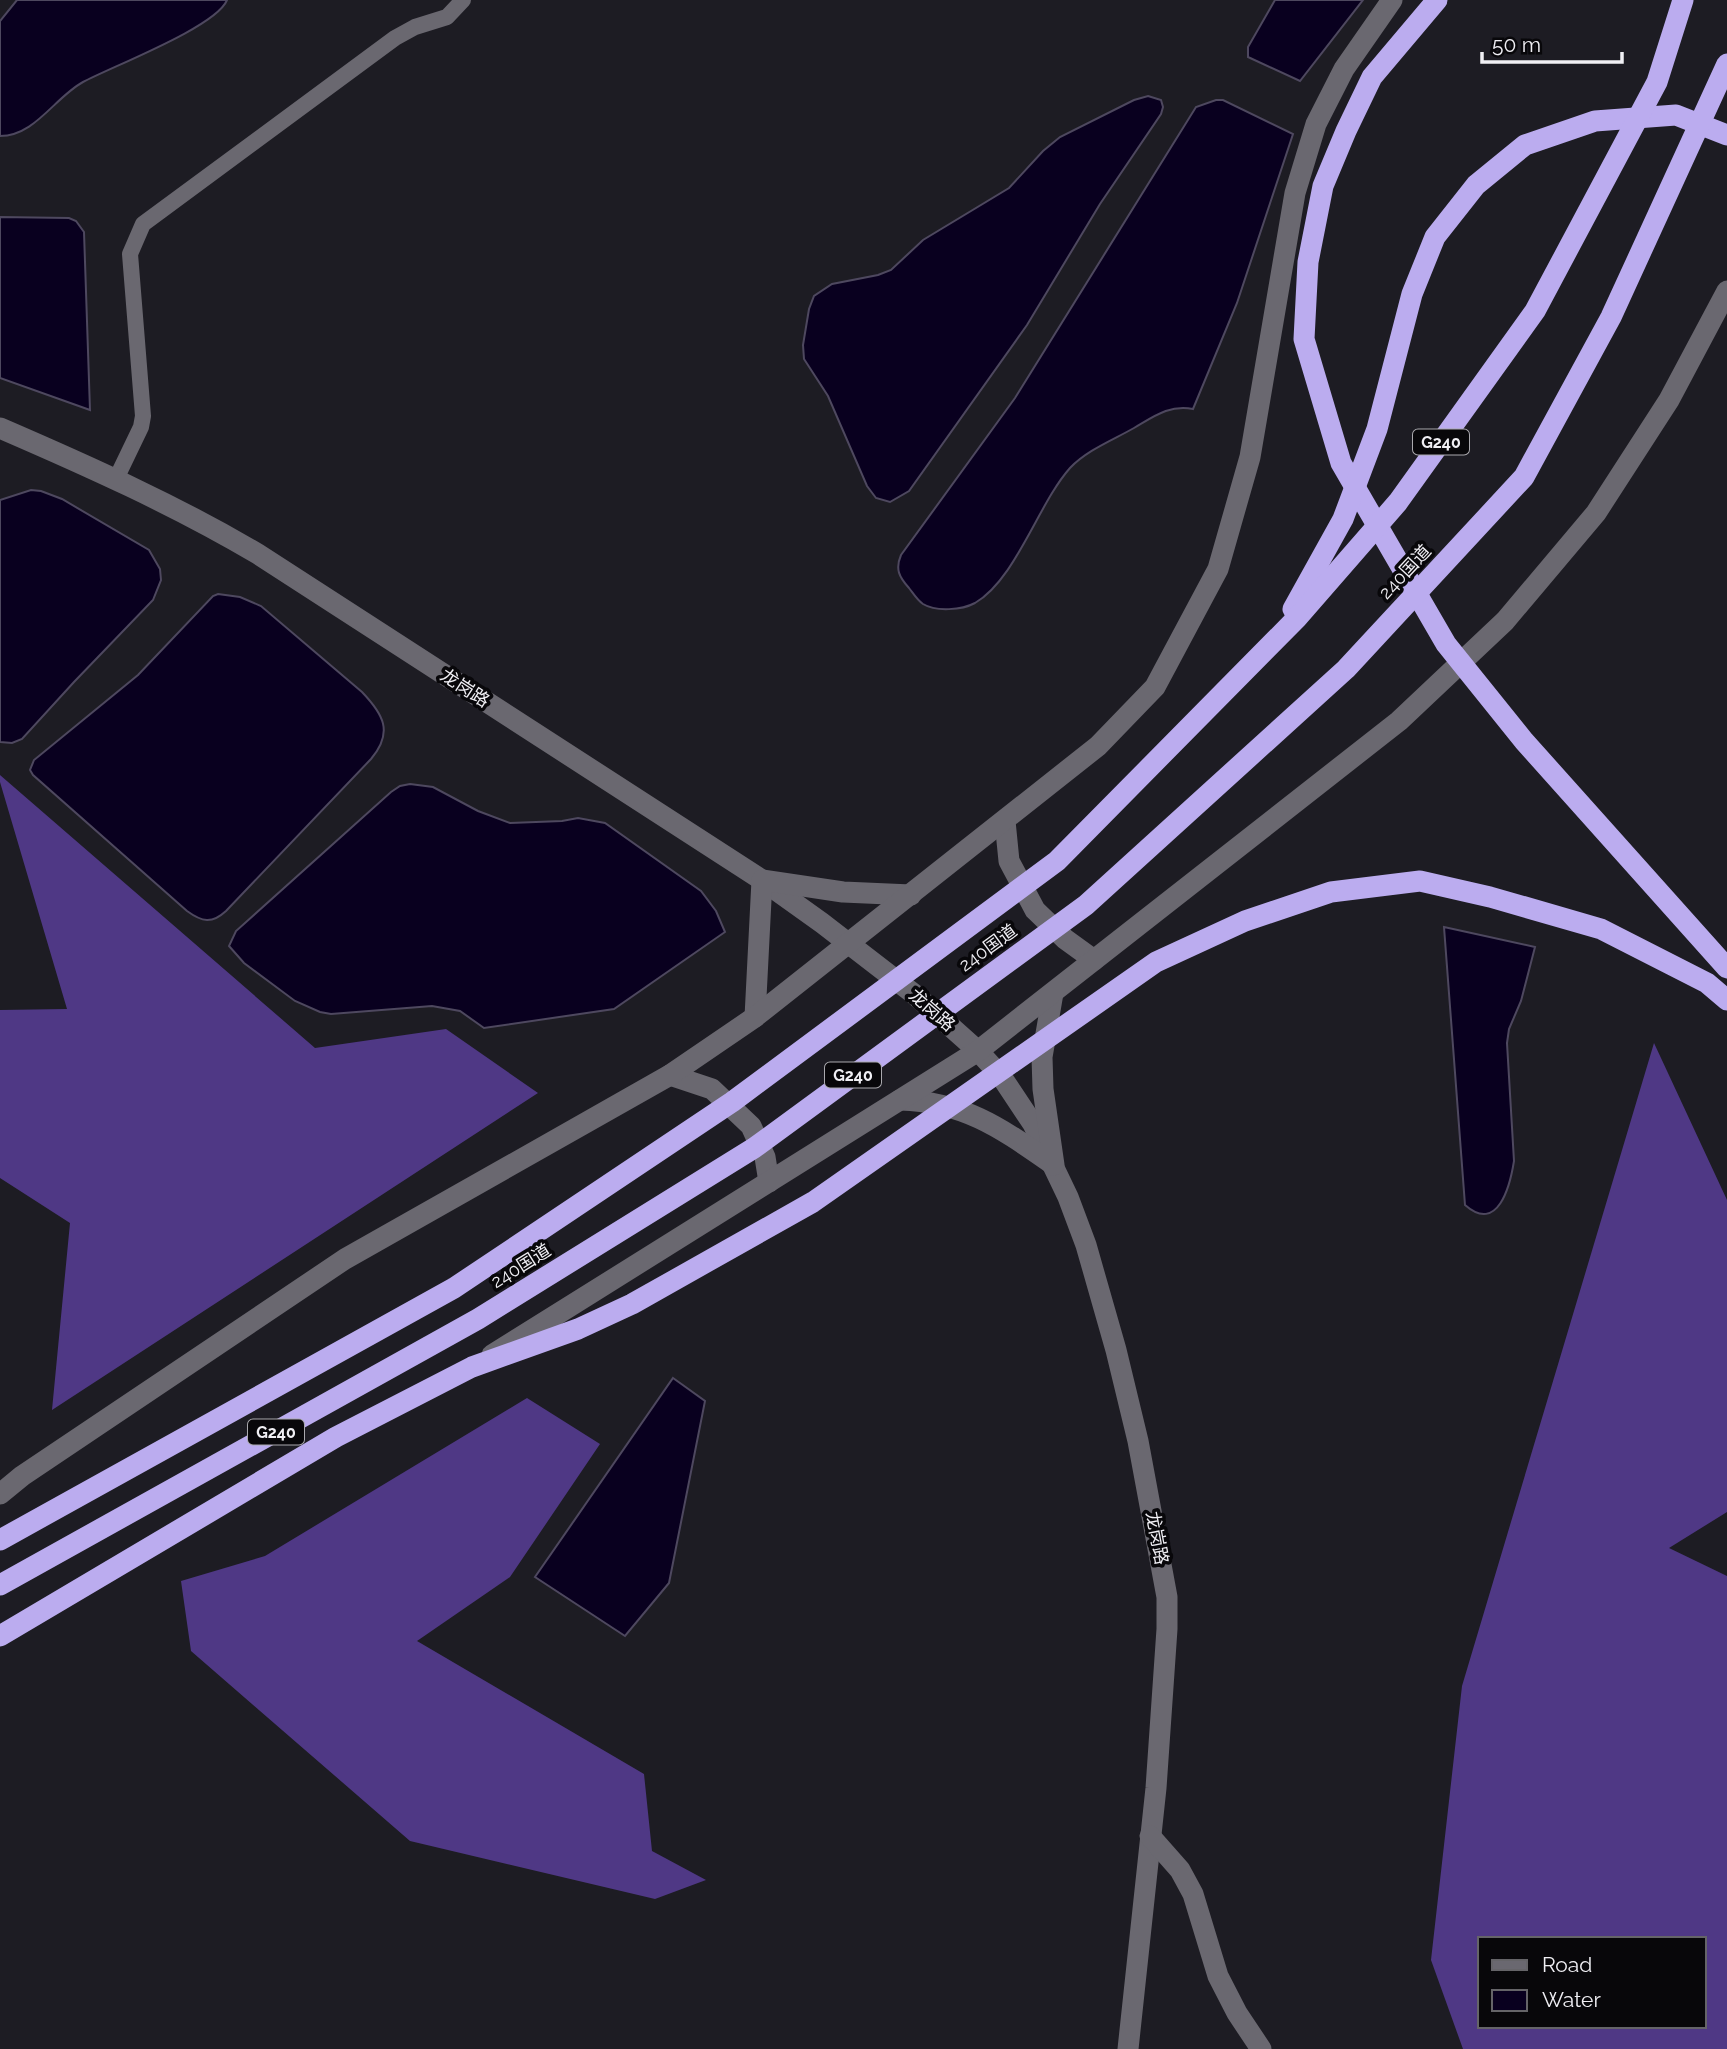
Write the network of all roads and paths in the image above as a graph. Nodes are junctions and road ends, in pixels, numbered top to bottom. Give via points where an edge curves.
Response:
1 (463, 0) edge
2 (1392, 0) edge
3 (1437, 0) edge
4 (1683, 0) edge
5 (1727, 64) edge
6 (1727, 135) edge
7 (1727, 291) edge
8 (0, 428) edge
9 (116, 479) junction
10 (1277, 639) junction
11 (1005, 821) junction
12 (762, 880) junction
13 (911, 895) junction
14 (849, 944) junction
15 (1094, 960) junction
16 (1723, 963) edge
17 (1053, 993) junction
18 (1727, 1000) edge
19 (755, 1017) junction
20 (978, 1051) junction
21 (670, 1075) junction
22 (900, 1100) junction
23 (1055, 1165) junction
24 (769, 1182) junction
25 (472, 1367) junction
26 (0, 1494) edge
27 (0, 1541) edge
28 (0, 1585) edge
29 (0, 1636) edge
30 (1150, 1836) junction
31 (1128, 2049) edge
32 (1261, 2049) edge

1 - 9 street via 447,17 395,38 143,224 130,254 143,416
2 - 11 main road via 1344,69 1316,124 1295,193 1250,457 1218,569 1155,687 1098,746
3 - 16 highway via 1371,77 1323,186 1308,262 1304,339 1341,463 1446,644 1524,741
4 - 10 highway, 240国道 / G240 via 1657,82 1535,311 1398,502
5 - 28 highway, 240国道 / G240 via 1611,317 1524,477 1346,670 1086,905 754,1148 478,1319
6 - 10 highway via 1676,115 1595,121 1525,145 1476,185 1435,237 1412,294 1377,429 1342,519
7 - 15 main road via 1669,400 1596,513 1505,621 1399,721
8 - 9 main road, 龙岗路
9 - 12 main road, 龙岗路 via 258,554
10 - 27 highway, 240国道 / G240 via 1057,861 732,1102 454,1288
11 - 13 main road
11 - 15 main road via 1009,861 1035,910
12 - 13 main road via 843,892
12 - 14 main road, 龙岗路
12 - 19 main road
13 - 14 main road
14 - 19 main road
14 - 20 main road, 龙岗路
15 - 17 main road
17 - 20 main road
17 - 23 main road via 1042,1056
18 - 25 highway via 1707,983 1601,929 1490,897 1420,881 1331,892 1245,921 1156,961 813,1202 632,1304
19 - 21 main road
20 - 22 main road
20 - 23 main road, 龙岗路 via 1015,1094
21 - 24 main road via 712,1089 751,1126 765,1157
21 - 26 main road via 345,1259
22 - 23 main road via 926,1101 980,1117
22 - 24 main road
23 - 30 main road, 龙岗路 via 1086,1245 1116,1350 1164,1575 1167,1629
24 - 25 main road
25 - 29 highway via 336,1437
30 - 31 main road, 龙岗路
30 - 32 main road via 1180,1870 1193,1894 1218,1976

